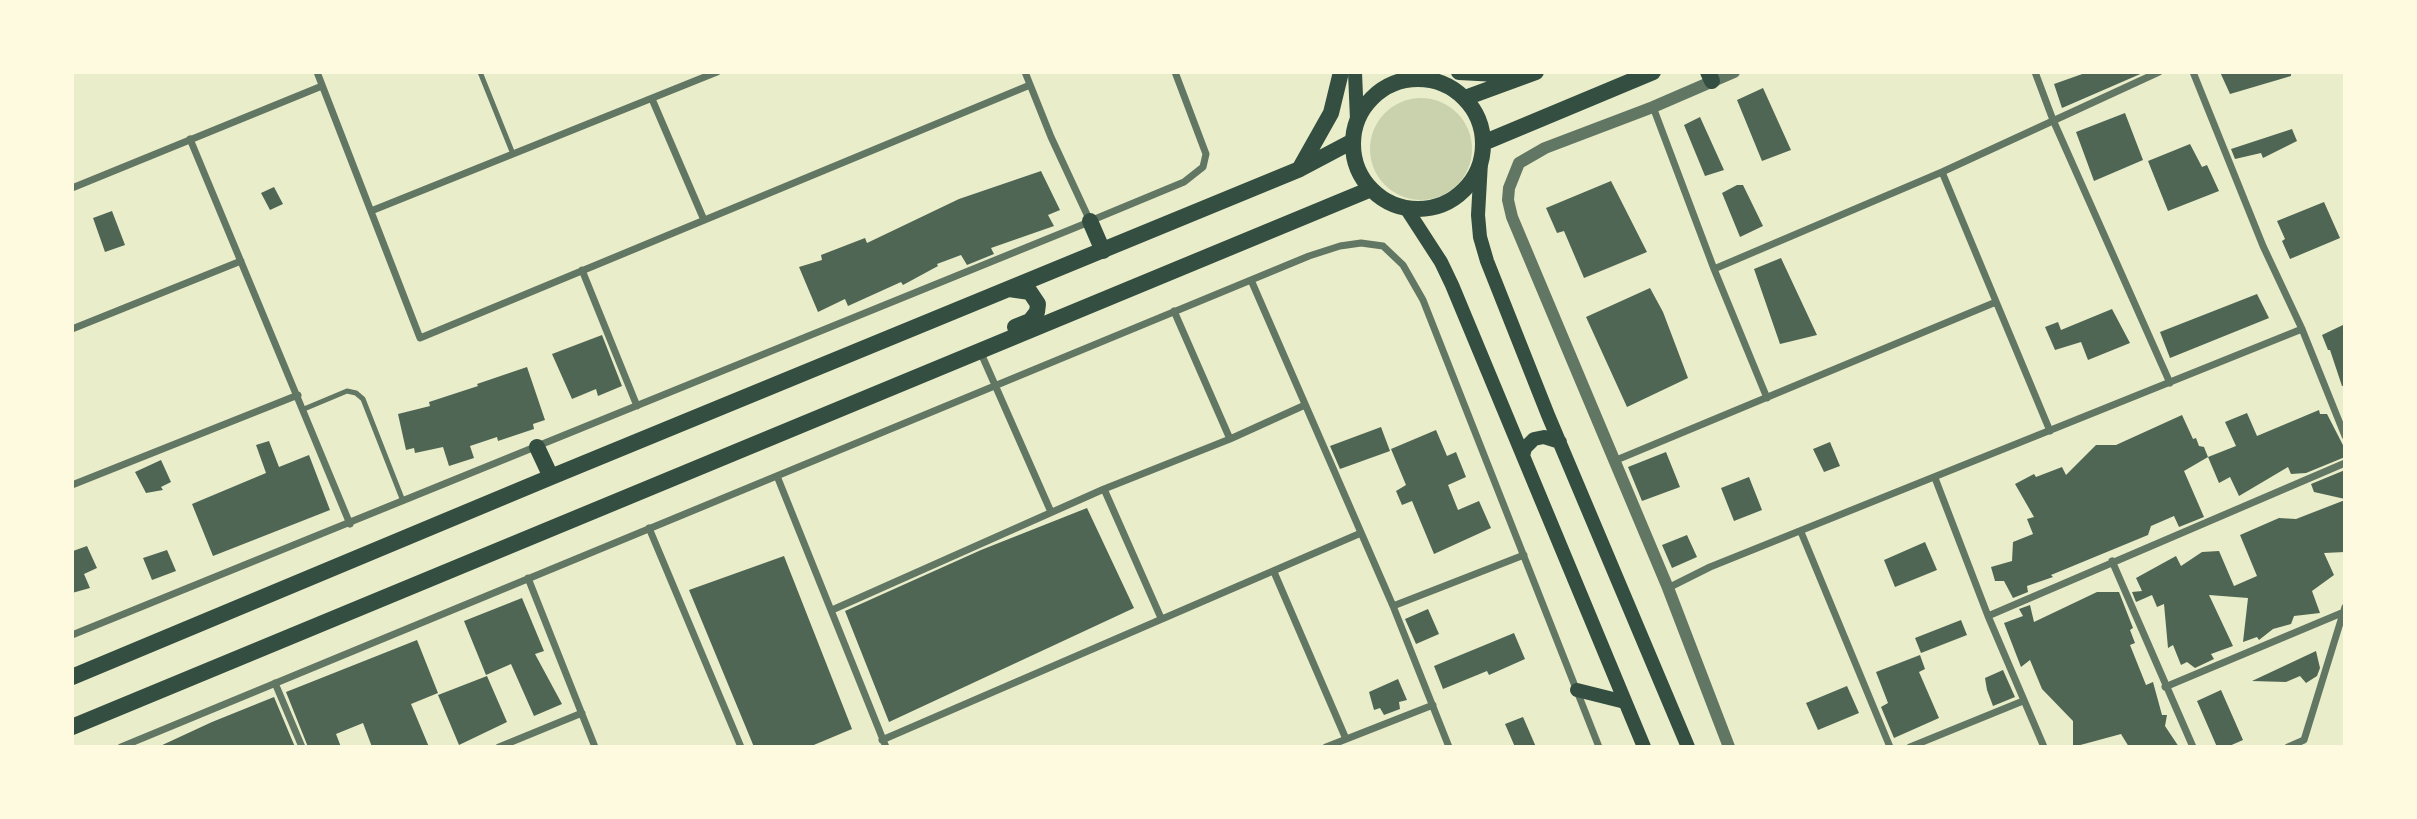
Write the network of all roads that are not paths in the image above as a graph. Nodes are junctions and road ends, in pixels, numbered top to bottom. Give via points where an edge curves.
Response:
1 (317, 72) edge
2 (480, 72) edge
3 (717, 72) edge
4 (1026, 72) edge
5 (1175, 72) edge
6 (1341, 72) edge
7 (1355, 72) edge
8 (1459, 72) edge
9 (1653, 72) edge
10 (1734, 72) edge
11 (2035, 72) edge
12 (2160, 72) edge
13 (2193, 72) edge
14 (1532, 73) edge
15 (1421, 76) edge
16 (1710, 77) edge
17 (1030, 85) junction
18 (322, 86) junction
19 (1465, 98) junction
20 (652, 99) junction
21 (1653, 107) junction
22 (1357, 120) junction
23 (2053, 120) junction
24 (190, 139) junction
25 (1353, 141) junction
26 (1483, 143) junction
27 (513, 154) junction
28 (1481, 162) junction
29 (1300, 169) junction
30 (1941, 172) junction
31 (72, 188) edge
32 (1371, 189) junction
33 (1406, 208) junction
34 (371, 211) junction
35 (704, 220) junction
36 (1090, 221) junction
37 (1103, 251) junction
38 (241, 261) junction
39 (1714, 269) junction
40 (582, 270) junction
41 (1251, 280) junction
42 (1009, 289) junction
43 (1997, 302) junction
44 (1174, 311) junction
45 (2302, 328) junction
46 (72, 329) edge
47 (980, 351) junction
48 (947, 365) junction
49 (2170, 383) junction
50 (995, 386) junction
51 (298, 395) junction
52 (1767, 398) junction
53 (1306, 405) junction
54 (637, 406) junction
55 (304, 409) junction
56 (2050, 431) junction
57 (2345, 436) edge
58 (1230, 439) junction
59 (1560, 442) junction
60 (537, 447) junction
61 (1523, 456) junction
62 (1614, 461) junction
63 (2345, 463) edge
64 (777, 476) junction
65 (551, 477) junction
66 (1935, 478) junction
67 (72, 485) edge
68 (1104, 489) junction
69 (404, 502) junction
70 (1051, 512) junction
71 (350, 524) junction
72 (649, 528) junction
73 (1801, 532) junction
74 (1361, 533) junction
75 (1524, 555) junction
76 (2112, 561) junction
77 (1274, 572) junction
78 (528, 578) junction
79 (1668, 588) junction
80 (1393, 606) junction
81 (832, 610) junction
82 (2344, 610) edge
83 (1988, 616) junction
84 (1161, 618) junction
85 (72, 635) edge
86 (72, 677) edge
87 (275, 683) junction
88 (2165, 687) junction
89 (1577, 690) junction
90 (2023, 701) junction
91 (1625, 702) junction
92 (1433, 705) junction
93 (582, 713) junction
94 (72, 727) edge
95 (1346, 739) junction
96 (884, 743) edge
97 (121, 747) edge
98 (303, 747) edge
99 (499, 747) edge
100 (595, 747) edge
101 (741, 747) edge
102 (1326, 747) edge
103 (1449, 747) edge
104 (1599, 747) edge
105 (1644, 747) edge
106 (1688, 747) edge
107 (1729, 747) edge
108 (1890, 747) edge
109 (1910, 747) edge
110 (2044, 747) edge
111 (2193, 747) edge
112 (2288, 747) edge

1 - 18 street
2 - 27 lane
3 - 20 street
4 - 17 street
5 - 36 street via 1206,154 1203,167 1184,182
6 - 29 main road via 1331,113
7 - 22 main road
8 - 14 main road
9 - 26 main road
10 - 16 street
11 - 23 street
12 - 23 street
13 - 45 street via 2263,246
14 - 19 main road
15 - 19 main road
15 - 22 main road via 1384,89 1368,102
16 - 21 street
17 - 35 street
17 - 36 street
18 - 24 street
18 - 34 street
19 - 26 main road via 1475,111
20 - 27 street
20 - 35 street
21 - 39 street
21 - 62 street via 1545,148 1519,163 1509,188 1512,218
22 - 25 main road
23 - 30 street
23 - 49 street
24 - 31 street
24 - 38 street
25 - 29 main road
25 - 32 main road via 1358,166
26 - 28 main road
27 - 34 street
28 - 33 main road via 1473,179 1444,203
28 - 59 main road via 1480,237
29 - 37 main road
30 - 39 street
30 - 43 street
32 - 33 main road
32 - 47 main road
33 - 61 main road via 1452,285
34 - 40 street via 420,338
35 - 40 street
36 - 37 main road
36 - 54 street
37 - 42 main road
38 - 46 street
38 - 51 street
39 - 52 street
40 - 54 street
41 - 44 street
41 - 53 street
41 - 75 street via 1309,256 1361,243 1383,246 1403,265 1423,300
42 - 48 main road via 1030,292 1035,299 1037,312 1030,321 963,350
42 - 65 main road
43 - 52 street
43 - 56 street
44 - 50 street
44 - 58 street
45 - 49 street
45 - 57 street
47 - 48 main road
47 - 50 street
48 - 94 main road
49 - 56 street
50 - 64 street
50 - 70 street
51 - 55 street
51 - 67 street
52 - 62 street
53 - 58 street
53 - 74 street
54 - 60 street
55 - 69 lane via 347,391 363,399
55 - 71 street
56 - 66 street
58 - 68 street
59 - 61 main road via 1534,439
59 - 106 main road
60 - 65 main road
60 - 69 street
61 - 91 main road
62 - 79 street
63 - 76 street
64 - 72 street
64 - 81 street
65 - 86 main road
66 - 73 street
66 - 83 street
68 - 70 street
68 - 84 street
69 - 71 street
70 - 81 street
71 - 85 street
72 - 78 street
72 - 101 street
73 - 79 street
73 - 108 street
74 - 77 street
74 - 80 street
75 - 80 street
75 - 89 street
76 - 83 street
76 - 88 street
77 - 84 street
77 - 95 street
78 - 87 street
78 - 93 street
79 - 107 street
80 - 92 street
81 - 96 street
82 - 88 street
82 - 112 street via 2304,740
83 - 90 street
84 - 96 street
87 - 97 street
87 - 98 street
88 - 111 street
89 - 91 main road
89 - 104 street
90 - 109 street
90 - 110 street
91 - 105 main road
92 - 95 street
92 - 103 street
93 - 99 street
93 - 100 street
95 - 102 street

